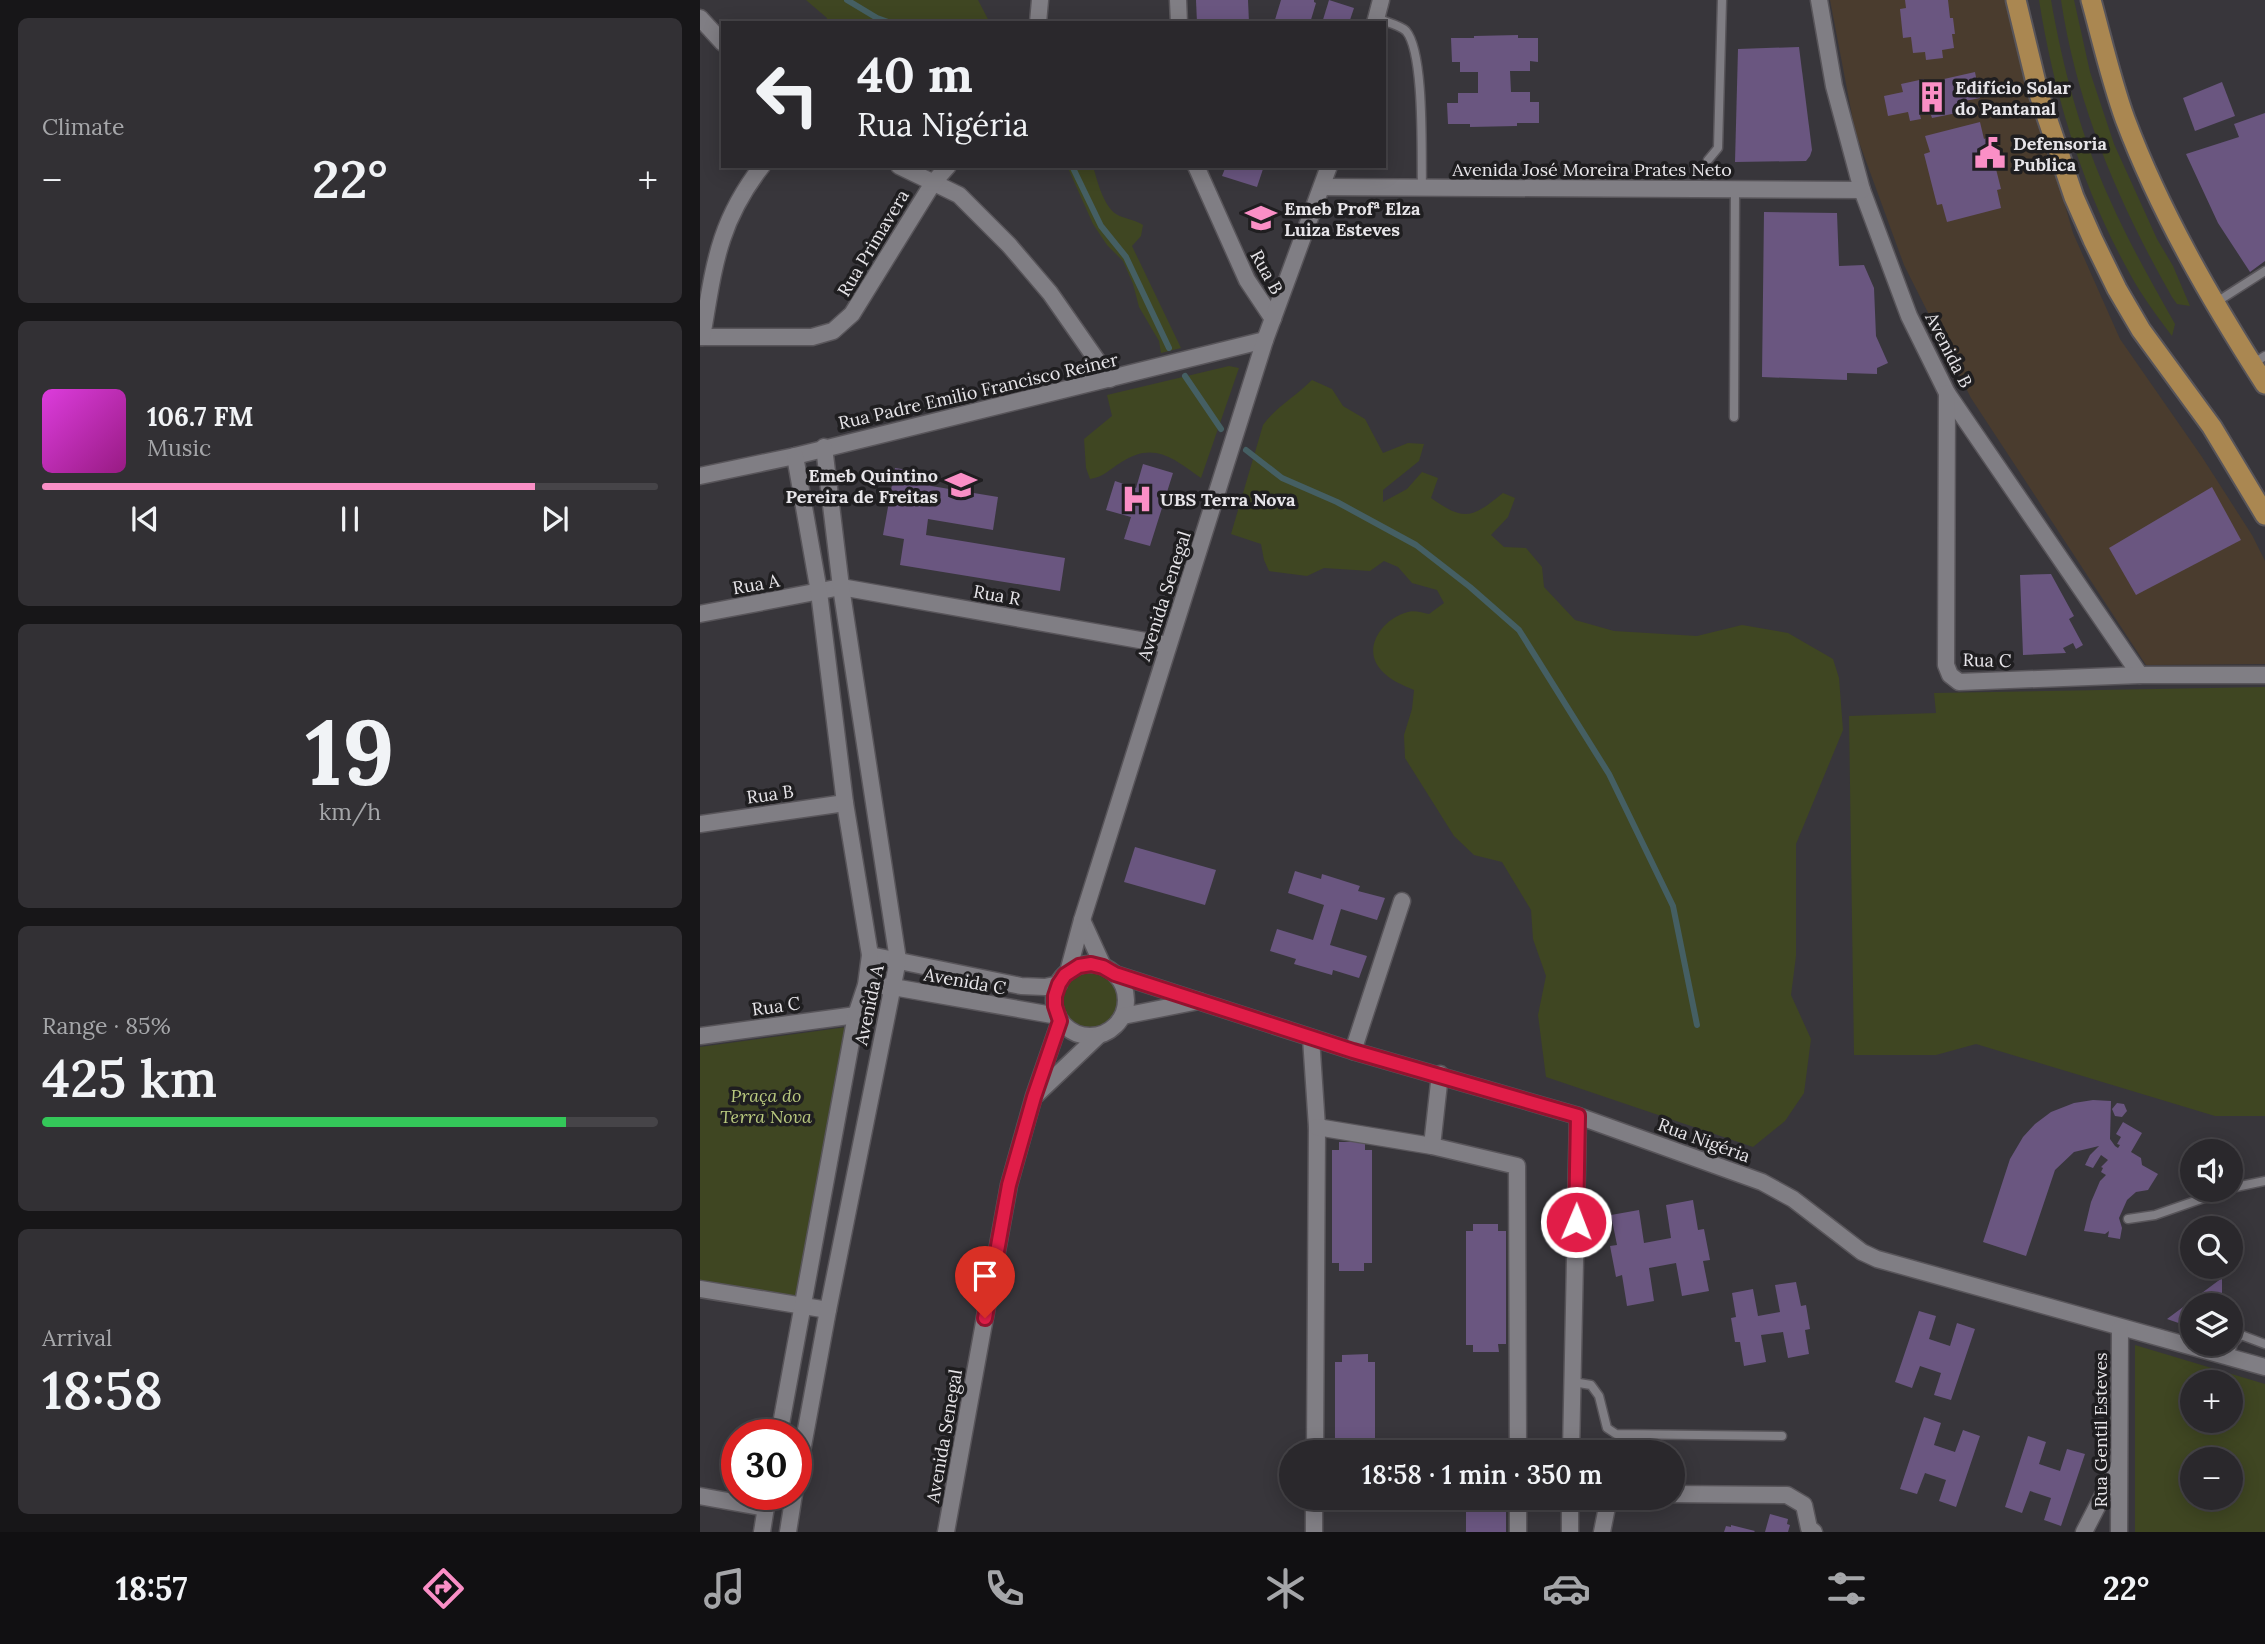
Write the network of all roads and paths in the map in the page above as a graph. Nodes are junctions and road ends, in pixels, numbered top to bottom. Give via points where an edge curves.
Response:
1 (1040, 0) edge
2 (1178, 0) edge
3 (1722, 0) edge
4 (1819, 0) edge
5 (2016, 0) edge
6 (2091, 0) edge
7 (1379, 9) edge
8 (700, 18) edge
9 (1038, 21) edge
10 (1179, 21) edge
11 (721, 41) edge
12 (1708, 160) dead end
13 (760, 168) edge
14 (903, 168) edge
15 (946, 168) edge
16 (1197, 168) edge
17 (1328, 168) edge
18 (933, 183) junction
19 (1322, 187) junction
20 (1422, 188) junction
21 (1735, 190) junction
22 (1862, 190) junction
23 (2265, 271) edge
24 (2215, 303) junction
25 (1273, 319) junction
26 (701, 337) edge
27 (1265, 341) junction
28 (2258, 360) edge
29 (1110, 379) junction
30 (2265, 384) edge
31 (1947, 393) junction
32 (1734, 417) dead end
33 (824, 447) junction
34 (795, 456) junction
35 (700, 476) edge
36 (2265, 515) edge
37 (841, 587) junction
38 (819, 592) junction
39 (700, 614) edge
40 (1168, 645) junction
41 (2140, 675) junction
42 (2265, 675) edge
43 (845, 803) junction
44 (700, 824) edge
45 (1402, 901) dead end
46 (1082, 920) junction
47 (870, 955) junction
48 (898, 960) junction
49 (1109, 970) junction
50 (1064, 978) junction
51 (866, 985) junction
52 (893, 988) junction
53 (1202, 1001) junction
54 (856, 1015) junction
55 (1123, 1016) junction
56 (1059, 1018) junction
57 (700, 1036) edge
58 (1098, 1036) junction
59 (1311, 1038) junction
60 (1353, 1051) junction
61 (1440, 1074) junction
62 (1034, 1097) junction
63 (1578, 1116) junction
64 (1317, 1127) junction
65 (1432, 1146) junction
66 (2265, 1181) edge
67 (2243, 1186) edge
68 (2192, 1202) edge
69 (2128, 1219) dead end
70 (700, 1289) edge
71 (802, 1308) junction
72 (828, 1310) junction
73 (2120, 1328) junction
74 (2265, 1344) edge
75 (2229, 1358) junction
76 (2265, 1367) edge
77 (1573, 1382) junction
78 (782, 1419) edge
79 (808, 1419) edge
80 (1782, 1436) dead end
81 (1315, 1440) edge
82 (1518, 1440) edge
83 (1571, 1440) edge
84 (2118, 1466) junction
85 (1685, 1494) edge
86 (700, 1496) edge
87 (721, 1498) edge
88 (766, 1510) edge
89 (791, 1510) edge
90 (1314, 1510) edge
91 (1518, 1510) edge
92 (1570, 1510) edge
93 (1606, 1510) edge
94 (762, 1532) edge
95 (788, 1532) edge
96 (946, 1532) edge
97 (1314, 1532) edge
98 (1518, 1532) edge
99 (1570, 1532) edge
100 (1602, 1532) edge
101 (1814, 1532) edge
102 (2084, 1532) edge
103 (2119, 1532) edge

1 - 9 street
2 - 10 street
3 - 12 lane via 1718,148
4 - 22 street, Avenida B via 1834,86
5 - 36 main road via 2038,91 2074,197 2099,252 2141,330 2212,428
6 - 24 main road via 2112,79 2143,163
7 - 20 lane via 1405,29 1413,43
8 - 11 street
13 - 26 street via 729,218 716,254
14 - 18 street
15 - 18 street, Rua Primavera
16 - 25 street, Rua B via 1247,280
17 - 19 street, Avenida Senegal
18 - 26 street, Rua Primavera via 852,314 833,331 812,337
18 - 29 street via 959,195 1009,245 1050,293
19 - 20 street, Avenida José Moreira Prates Neto
19 - 25 street, Avenida Senegal
20 - 21 street, Avenida José Moreira Prates Neto
21 - 22 street, Avenida José Moreira Prates Neto
21 - 32 lane
22 - 31 street, Avenida B via 1909,316
23 - 24 lane
24 - 28 main road
25 - 27 street, Avenida Senegal
27 - 29 street, Rua Padre Emilio Francisco Reiner
27 - 40 street, Avenida Senegal
28 - 30 main road
29 - 33 street, Rua Padre Emilio Francisco Reiner
31 - 41 street, Avenida B
31 - 41 street, Rua C via 1946,665 1950,676 1959,682
33 - 34 street, Rua Padre Emilio Francisco Reiner
33 - 37 street, Avenida A
34 - 35 street, Rua Padre Emilio Francisco Reiner
34 - 38 street, Avenida A
37 - 38 street, Rua R
37 - 40 street, Rua R
37 - 48 street, Avenida A
38 - 39 street, Rua A
38 - 43 street, Avenida A
40 - 46 street, Avenida Senegal
41 - 42 street, Rua C
43 - 44 street, Rua B
43 - 47 street, Avenida A
45 - 60 street
46 - 49 street
46 - 50 street, Avenida Senegal
47 - 48 street, Avenida C
47 - 51 street, Avenida A
48 - 50 street, Avenida C via 1021,986 1045,987
48 - 52 street, Avenida A
49 - 50 street, Rua Nigéria via 1091,964 1079,966
49 - 53 street, Rua Nigéria
49 - 55 street via 1124,986 1127,1002
50 - 56 street via 1055,996
51 - 52 street, Avenida C
51 - 54 street, Avenida A
52 - 56 street, Avenida C
52 - 72 street, Avenida A
53 - 55 street
53 - 59 street, Rua Nigéria
54 - 57 street, Rua C
54 - 71 street, Avenida A
55 - 58 street via 1113,1029
56 - 58 street via 1071,1031
56 - 62 street, Avenida Senegal
58 - 62 street
59 - 60 street, Rua Nigéria
59 - 64 street
60 - 61 street, Rua Nigéria
61 - 63 street, Rua Nigéria
61 - 65 street
62 - 96 street, Avenida Senegal via 1009,1185
63 - 73 street, Rua Nigéria via 1769,1185 1861,1252
63 - 77 street
64 - 65 street
64 - 81 street
65 - 82 street via 1517,1166
66 - 67 lane
68 - 69 lane
70 - 71 street
71 - 72 street
71 - 78 street, Avenida A
72 - 79 street, Avenida A
73 - 75 street, Rua Nigéria
73 - 84 street, Rua Gentil Esteves
74 - 75 lane via 2241,1335 2232,1343
75 - 76 street, Rua Nigéria
77 - 80 lane via 1591,1385 1599,1396 1607,1428 1616,1434
77 - 83 street
84 - 102 street
84 - 103 street, Rua Gentil Esteves
85 - 101 street via 1787,1495 1804,1505
86 - 87 street
88 - 94 street
89 - 95 street
90 - 97 street
91 - 98 street
92 - 99 street
93 - 100 street

